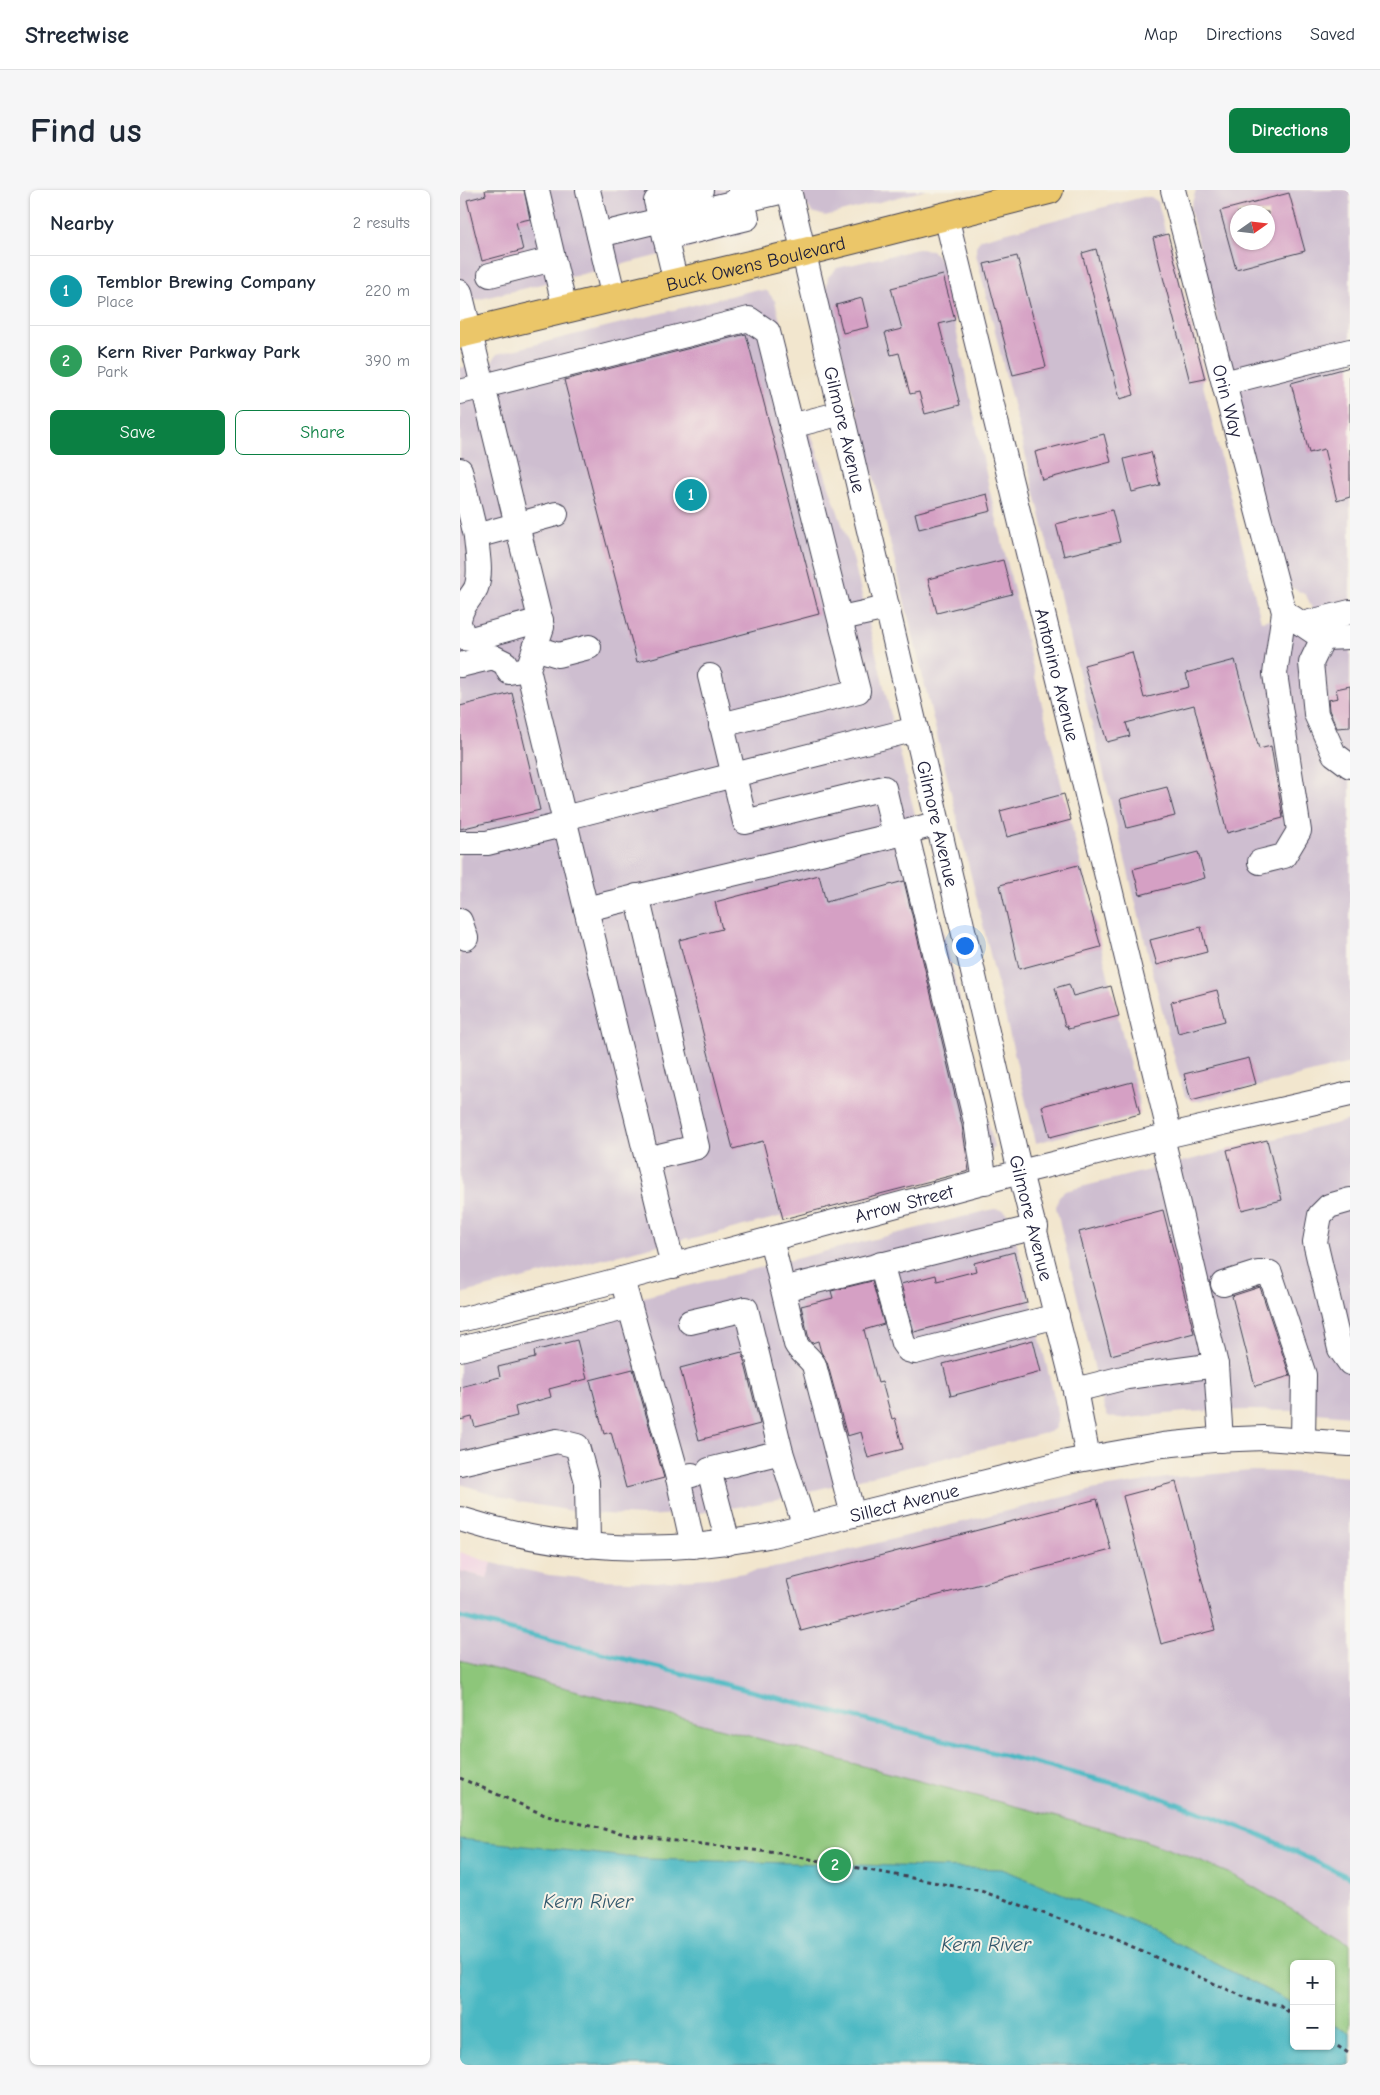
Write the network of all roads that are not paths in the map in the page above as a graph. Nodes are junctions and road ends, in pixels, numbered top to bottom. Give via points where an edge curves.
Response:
1 (537, 190) edge
2 (588, 190) edge
3 (701, 190) edge
4 (788, 190) edge
5 (1049, 190) edge
6 (1173, 190) edge
7 (742, 196) edge
8 (946, 216) junction
9 (663, 229) junction
10 (599, 235) junction
11 (804, 252) junction
12 (554, 259) junction
13 (490, 275) dead end
14 (676, 283) junction
15 (460, 292) edge
16 (614, 298) junction
17 (566, 309) junction
18 (465, 333) edge
19 (1350, 351) edge
20 (1224, 383) junction
21 (483, 386) junction
22 (460, 392) edge
23 (842, 414) junction
24 (791, 426) junction
25 (460, 470) edge
26 (556, 514) dead end
27 (517, 524) junction
28 (476, 536) junction
29 (888, 608) junction
30 (1350, 612) edge
31 (460, 616) edge
32 (841, 618) junction
33 (1293, 618) junction
34 (541, 620) junction
35 (460, 626) edge
36 (1350, 637) edge
37 (1323, 638) junction
38 (589, 647) dead end
39 (532, 658) junction
40 (460, 666) edge
41 (710, 676) dead end
42 (721, 725) junction
43 (916, 729) junction
44 (1350, 766) edge
45 (734, 776) junction
46 (565, 821) junction
47 (938, 823) junction
48 (900, 833) junction
49 (460, 843) edge
50 (1260, 862) dead end
51 (637, 896) junction
52 (586, 909) junction
53 (1350, 1094) edge
54 (1166, 1136) junction
55 (647, 1159) junction
56 (1020, 1172) junction
57 (985, 1182) junction
58 (1350, 1200) edge
59 (1036, 1227) junction
60 (771, 1239) junction
61 (881, 1264) junction
62 (673, 1266) junction
63 (622, 1279) junction
64 (1223, 1284) dead end
65 (782, 1289) junction
66 (629, 1307) junction
67 (1057, 1316) junction
68 (460, 1320) edge
69 (690, 1322) dead end
70 (460, 1349) edge
71 (1350, 1363) edge
72 (1216, 1365) junction
73 (1075, 1390) junction
74 (1221, 1440) junction
75 (1303, 1440) junction
76 (1350, 1444) edge
77 (781, 1452) junction
78 (1088, 1458) junction
79 (460, 1463) edge
80 (709, 1470) junction
81 (678, 1478) junction
82 (853, 1515) junction
83 (460, 1519) edge
84 (805, 1526) junction
85 (728, 1543) junction
86 (588, 1546) junction
87 (693, 1546) junction

1 - 12 street
2 - 10 street
3 - 9 street via 656,201
4 - 7 street
4 - 11 street, Gilmore Avenue
5 - 8 main road, Buck Owens Boulevard
6 - 20 street, Orin Way
7 - 9 street
8 - 11 main road, Buck Owens Boulevard
8 - 54 street, Antonino Avenue
9 - 10 street
9 - 14 street
10 - 16 street
11 - 14 main road, Buck Owens Boulevard
11 - 23 street, Gilmore Avenue
12 - 13 street
12 - 17 street
14 - 16 main road, Buck Owens Boulevard
15 - 18 street
16 - 17 main road, Buck Owens Boulevard
17 - 18 main road, Buck Owens Boulevard
18 - 21 street
19 - 20 street
20 - 33 street, Orin Way
21 - 22 street
21 - 24 street via 749,319 768,332
21 - 27 street
23 - 24 street
23 - 29 street, Gilmore Avenue
24 - 32 street
25 - 28 street
26 - 27 street
27 - 28 street
27 - 34 street
28 - 31 street via 477,586
29 - 32 street
29 - 43 street, Gilmore Avenue
30 - 33 street
32 - 42 street via 858,691
33 - 37 street
33 - 50 street via 1275,674 1299,832 1284,856
34 - 35 street via 471,639 464,638
34 - 39 street via 542,627
36 - 37 street
37 - 44 street via 1311,663 1316,714 1334,754
38 - 39 street via 558,656
39 - 40 street via 509,672 505,664 493,657
39 - 46 street
41 - 42 street
42 - 45 street
43 - 45 street
43 - 47 street, Gilmore Avenue
45 - 46 street
45 - 48 street via 745,822 884,788
46 - 49 street via 486,843
46 - 52 street
47 - 48 street
47 - 56 street, Gilmore Avenue
48 - 51 street
48 - 57 street via 976,1122
51 - 52 street
51 - 55 street via 697,1146
52 - 55 street
53 - 54 street, Arrow Street
54 - 56 street, Arrow Street
54 - 72 street, Antonino Avenue
55 - 62 street
56 - 57 street, Arrow Street
56 - 59 street, Gilmore Avenue
57 - 60 street, Arrow Street
58 - 71 street via 1329,1206 1320,1215 1314,1242 1340,1349
59 - 61 street
59 - 67 street, Gilmore Avenue
60 - 62 street, Arrow Street
60 - 65 street
61 - 65 street
61 - 67 street via 903,1343 908,1350 915,1352
62 - 63 street, Arrow Street
63 - 66 street
63 - 68 street, Arrow Street
64 - 75 street via 1258,1273 1270,1274 1304,1375
65 - 82 street via 796,1344 814,1365
66 - 70 street
66 - 81 street
67 - 73 street, Gilmore Avenue
69 - 77 street via 746,1309
72 - 73 street via 1128,1377
72 - 74 street, Antonino Avenue
73 - 78 street, Gilmore Avenue
74 - 75 street, Sillect Avenue
74 - 78 street, Sillect Avenue via 1163,1445
75 - 76 street, Sillect Avenue
77 - 80 street
77 - 84 street
78 - 82 street, Sillect Avenue
79 - 86 street via 557,1441 577,1446 587,1482
80 - 81 street
80 - 85 street
81 - 87 street
82 - 84 street, Sillect Avenue
83 - 86 street, Sillect Avenue via 535,1539
84 - 85 street, Sillect Avenue
85 - 87 street, Sillect Avenue
86 - 87 street, Sillect Avenue via 636,1549

